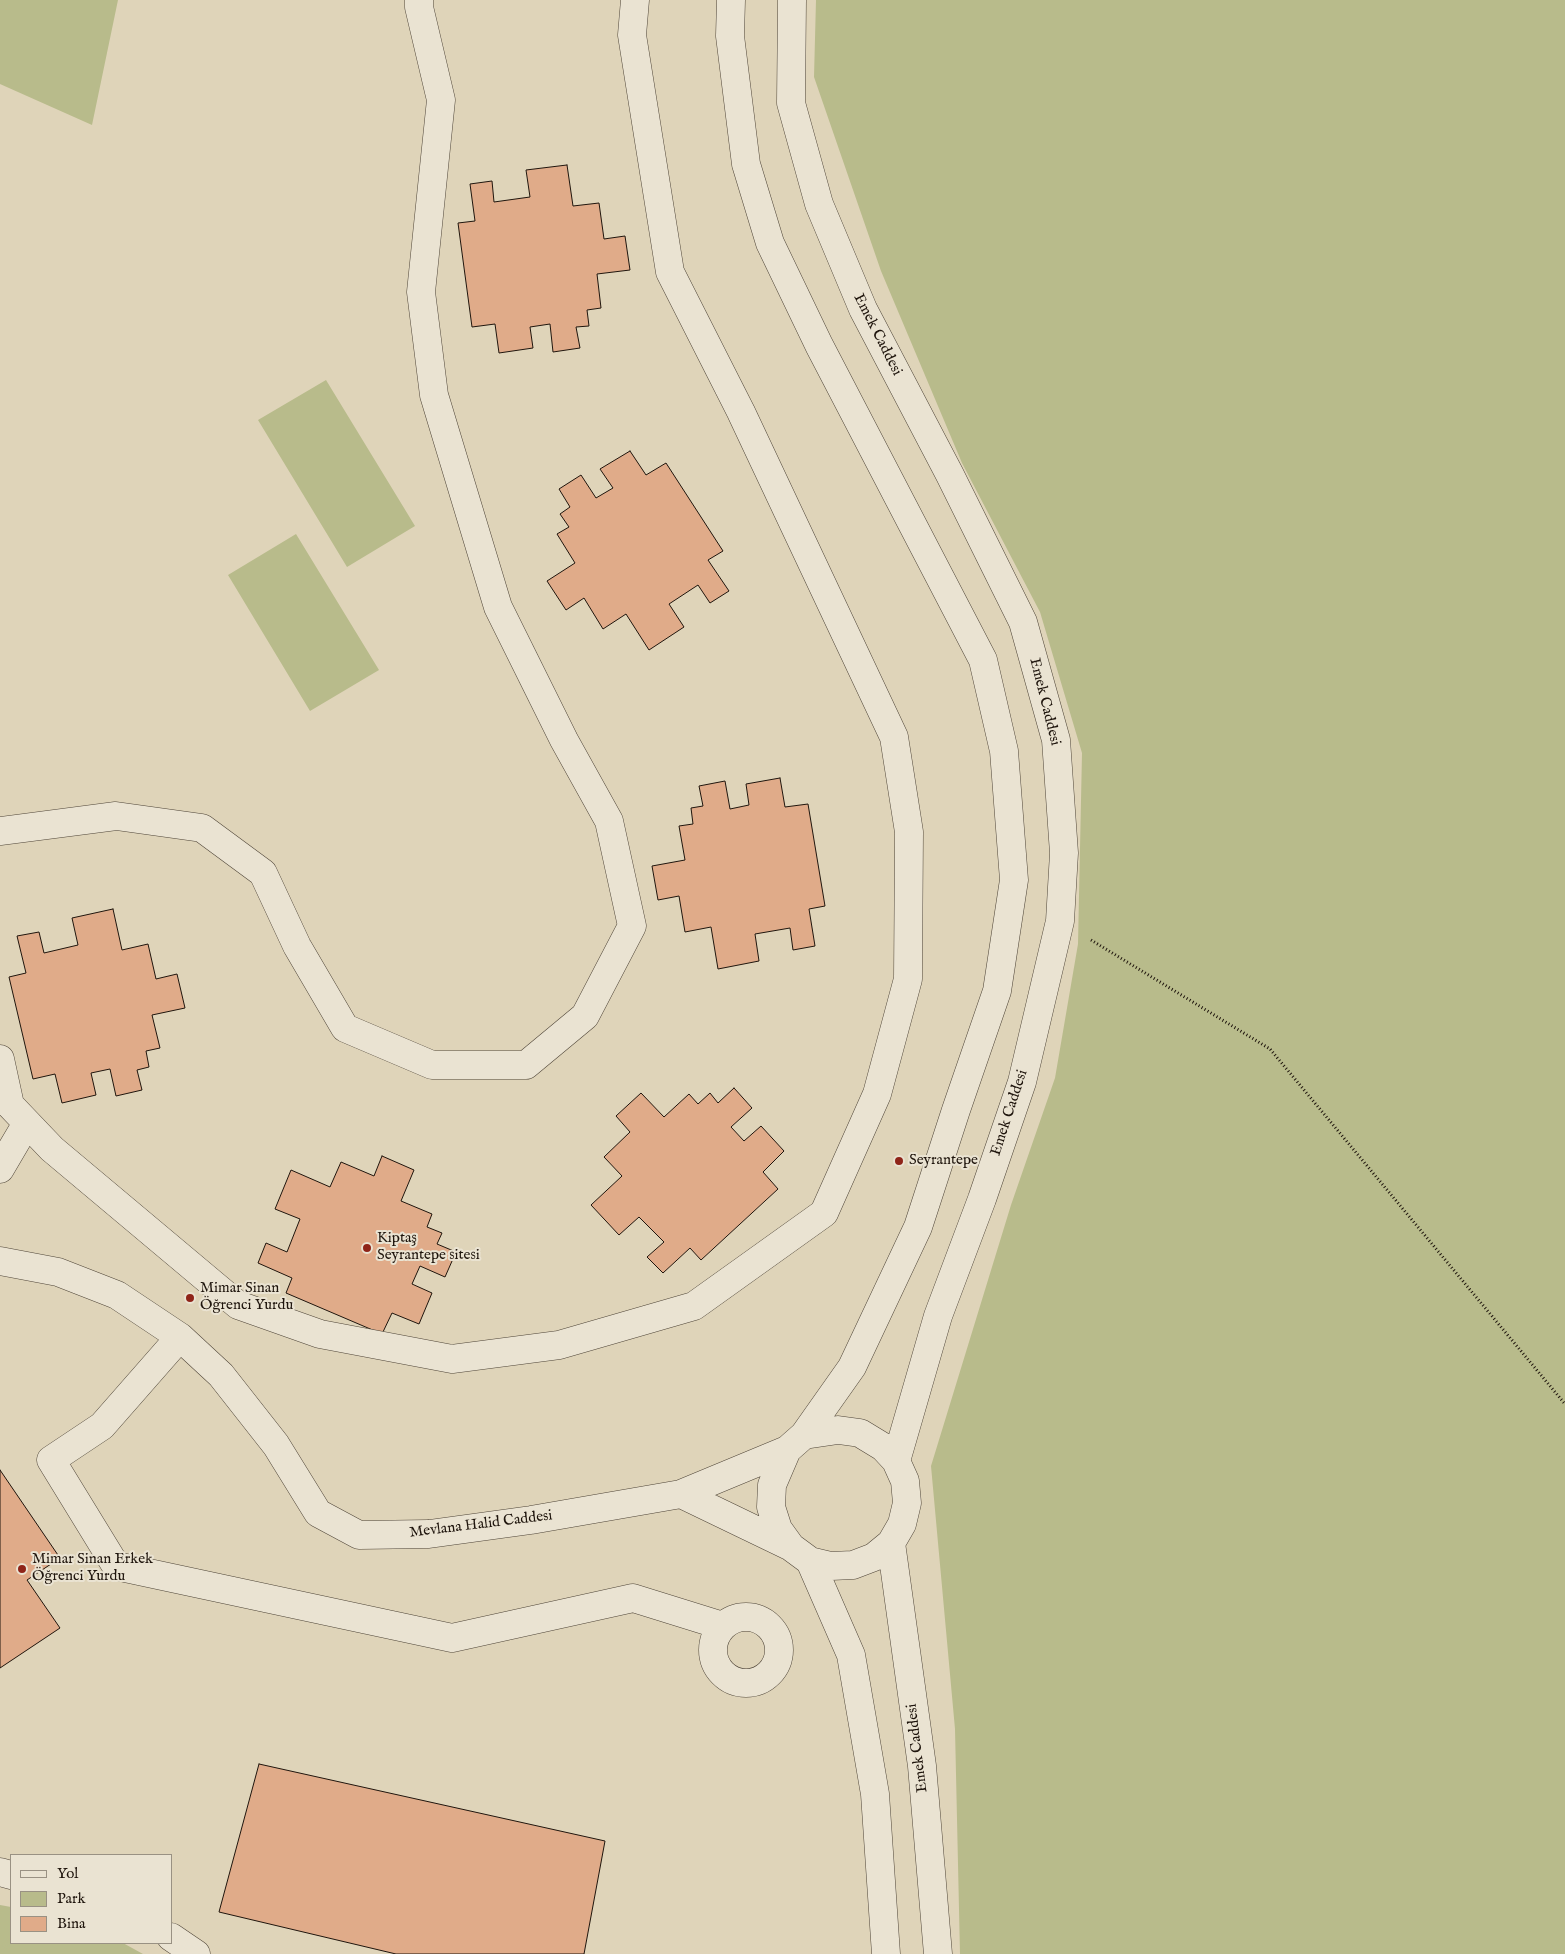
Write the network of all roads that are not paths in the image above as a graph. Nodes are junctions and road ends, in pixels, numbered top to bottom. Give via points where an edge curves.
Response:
1 (418, 0) edge
2 (635, 0) edge
3 (731, 0) edge
4 (792, 0) edge
5 (0, 832) edge
6 (0, 1059) edge
7 (27, 1123) junction
8 (0, 1169) edge
9 (0, 1261) edge
10 (180, 1337) junction
11 (796, 1442) junction
12 (896, 1461) junction
13 (681, 1494) junction
14 (891, 1543) junction
15 (800, 1554) junction
16 (723, 1626) dead end
17 (172, 1938) edge
18 (196, 1954) edge
19 (886, 1954) edge
20 (938, 1954) edge

1 - 5 street via 441,100 421,292 434,395 498,607 609,822 632,926 585,1016 526,1065 432,1064 345,1028 297,946 263,873 202,828 116,816
2 - 7 street via 632,35 670,272 894,737 909,832 908,979 877,1094 824,1213 694,1306 558,1345 452,1360 320,1334 238,1305 52,1149
3 - 11 street via 730,36 746,164 770,243 819,344 984,660 1004,751 1014,880 997,991 918,1227 852,1367
4 - 12 street, Emek Caddesi via 791,103 819,204 863,309 1023,622 1056,740 1064,853 1060,921 1022,1082 938,1316
6 - 7 street via 10,1106
7 - 8 street
9 - 10 street, Mevlana Halid Caddesi via 58,1272 117,1295
10 - 13 street, Mevlana Halid Caddesi via 221,1375 276,1445 318,1513 359,1535 429,1534
10 - 16 street via 102,1426 51,1460 116,1566 452,1638 633,1598
11 - 12 street via 838,1430 860,1433 883,1447
11 - 13 street, Mevlana Halid Caddesi
11 - 15 street via 772,1485 771,1507 778,1529
12 - 14 street via 905,1481 907,1503 902,1524
13 - 15 street
14 - 15 street via 874,1557 853,1565 831,1566
14 - 20 street, Emek Caddesi via 922,1766
15 - 19 street via 851,1655 875,1794
17 - 18 street

